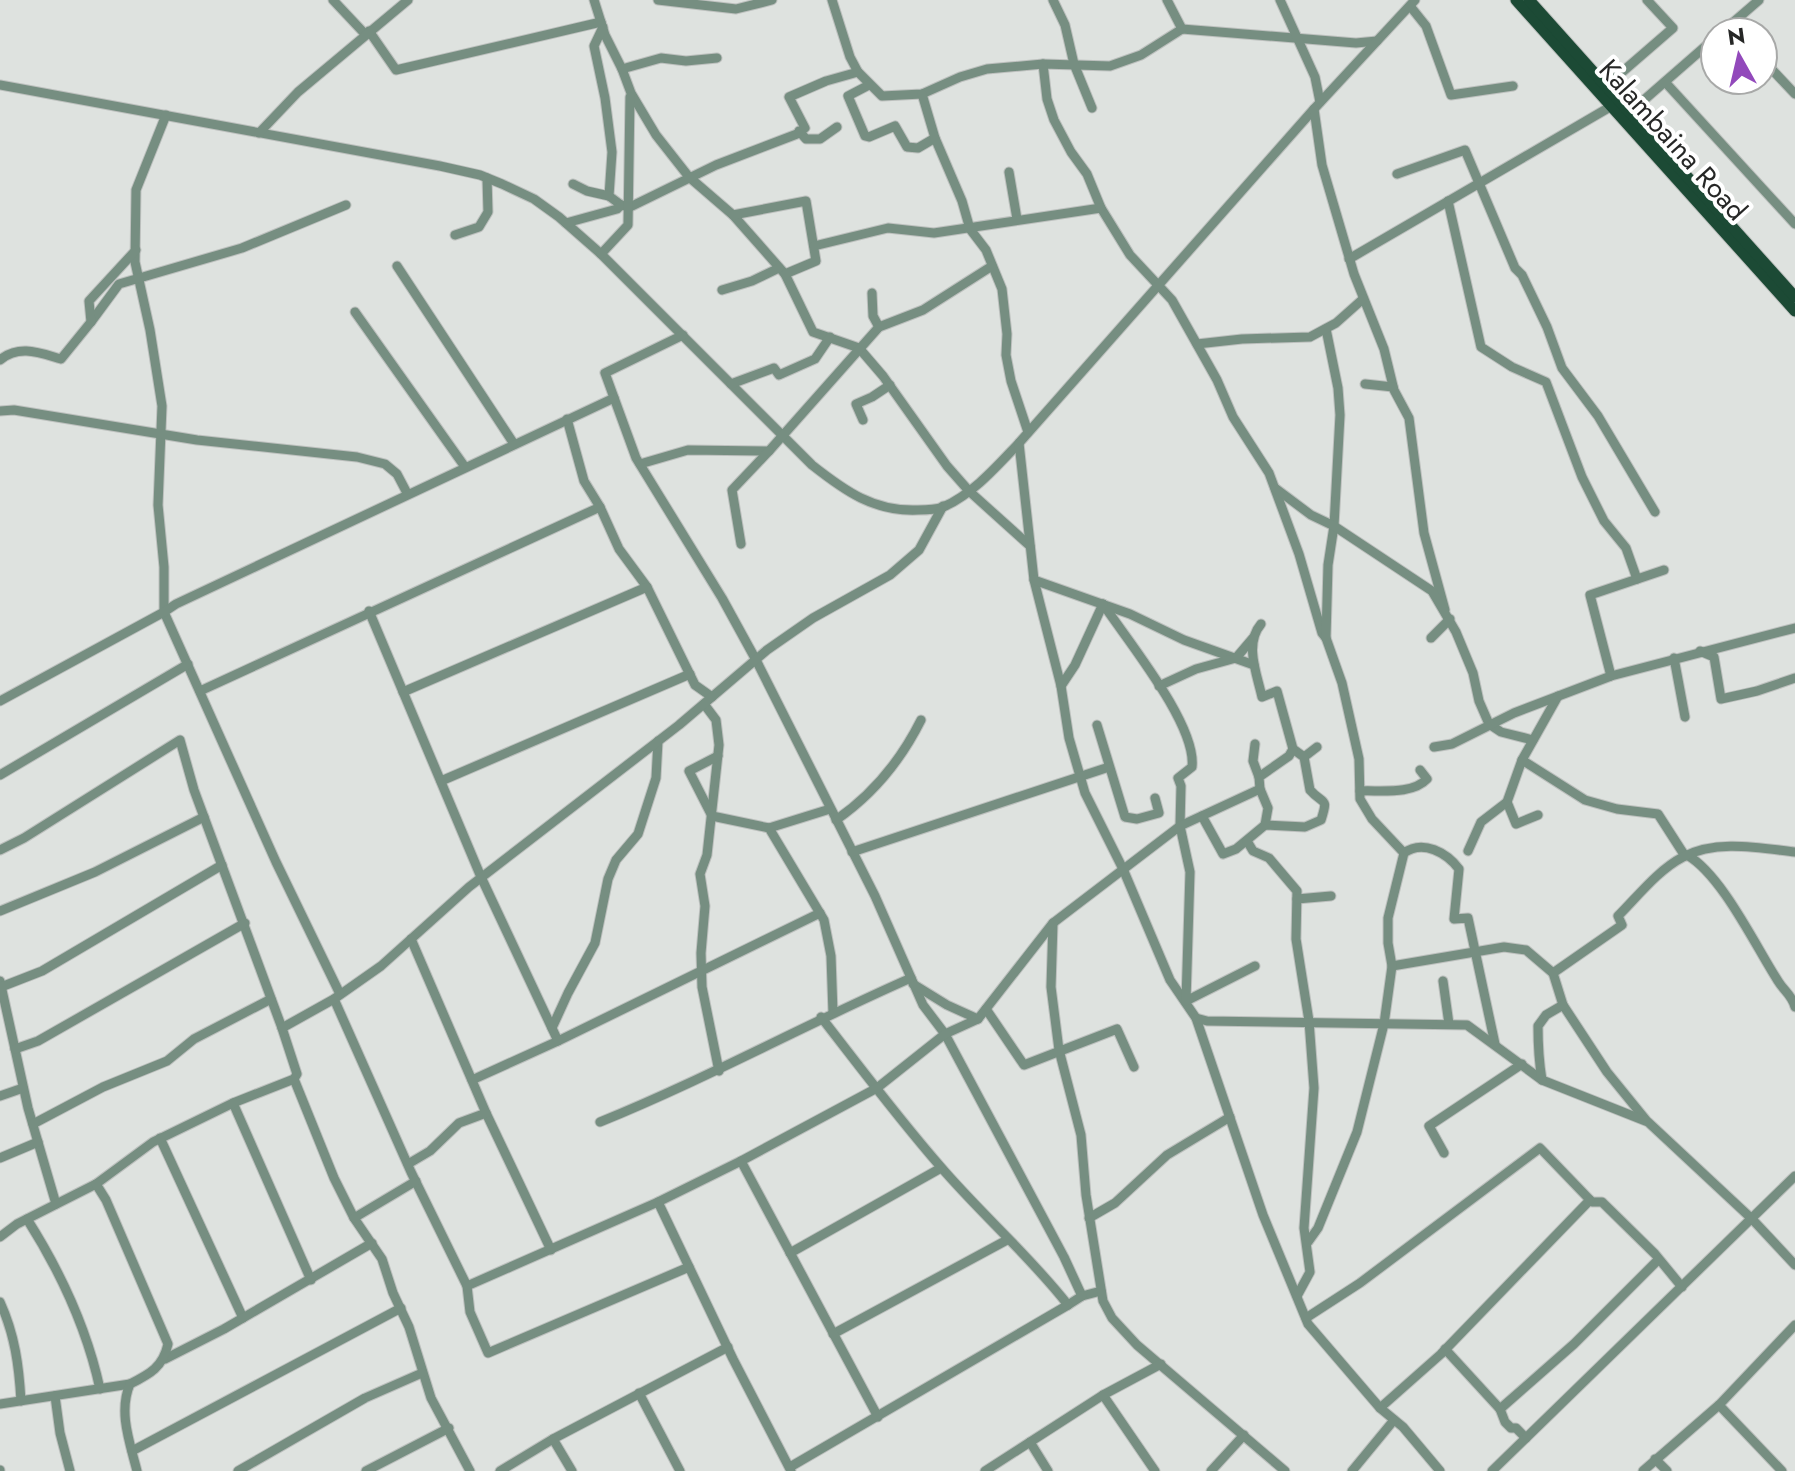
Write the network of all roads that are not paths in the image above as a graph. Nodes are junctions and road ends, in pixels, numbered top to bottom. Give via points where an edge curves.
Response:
1 (333, 0) edge
2 (408, 0) edge
3 (594, 0) edge
4 (658, 0) edge
5 (772, 0) edge
6 (832, 0) edge
7 (1053, 0) edge
8 (1167, 0) edge
9 (1280, 0) edge
10 (1516, 0) edge
11 (1529, 0) edge
12 (1647, 0) edge
13 (1759, 0) edge
14 (1412, 3) edge
15 (720, 4) edge
16 (1744, 16) edge
17 (602, 25) junction
18 (1182, 29) junction
19 (367, 33) junction
20 (1296, 37) junction
21 (1377, 41) junction
22 (1699, 52) edge
23 (717, 58) dead end
24 (1043, 64) junction
25 (1074, 64) junction
26 (622, 69) junction
27 (858, 72) junction
28 (1779, 77) edge
29 (1665, 82) junction
30 (0, 85) edge
31 (869, 85) junction
32 (1513, 86) dead end
33 (1606, 86) junction
34 (631, 93) junction
35 (922, 94) junction
36 (1795, 94) edge
37 (1317, 105) junction
38 (1610, 107) junction
39 (1092, 108) dead end
40 (1629, 113) junction
41 (166, 115) junction
42 (837, 127) dead end
43 (799, 131) junction
44 (259, 133) junction
45 (935, 138) junction
46 (1009, 172) dead end
47 (1397, 174) dead end
48 (689, 177) junction
49 (487, 178) junction
50 (1479, 183) junction
51 (573, 184) dead end
52 (609, 196) junction
53 (1448, 201) junction
54 (346, 205) dead end
55 (626, 206) junction
56 (1101, 208) junction
57 (733, 215) junction
58 (1017, 219) junction
59 (566, 223) junction
60 (1795, 224) edge
61 (970, 229) junction
62 (455, 235) dead end
63 (814, 246) junction
64 (136, 250) junction
65 (601, 254) junction
66 (1349, 259) junction
67 (397, 266) dead end
68 (992, 266) junction
69 (782, 271) junction
70 (139, 278) junction
71 (1160, 285) junction
72 (722, 290) dead end
73 (872, 293) dead end
74 (1795, 297) edge
75 (1363, 299) junction
76 (1795, 311) edge
77 (355, 312) dead end
78 (91, 322) junction
79 (879, 327) junction
80 (1326, 329) junction
81 (683, 335) junction
82 (830, 337) junction
83 (1197, 344) junction
84 (859, 348) junction
85 (0, 360) edge
86 (731, 384) junction
87 (1365, 384) dead end
88 (890, 385) junction
89 (1393, 387) junction
90 (614, 398) junction
91 (0, 411) edge
92 (567, 419) junction
93 (863, 420) dead end
94 (1028, 432) junction
95 (161, 433) junction
96 (784, 436) junction
97 (1019, 443) junction
98 (514, 444) junction
99 (769, 451) junction
100 (640, 464) junction
101 (465, 467) junction
102 (1275, 488) junction
103 (969, 491) junction
104 (407, 493) junction
105 (943, 506) junction
106 (600, 507) junction
107 (1655, 512) dead end
108 (1334, 526) junction
109 (741, 544) dead end
110 (1030, 546) junction
111 (1664, 570) dead end
112 (1637, 579) junction
113 (1034, 580) junction
114 (647, 587) junction
115 (1103, 604) junction
116 (369, 611) junction
117 (164, 612) junction
118 (1448, 615) junction
119 (1261, 624) dead end
120 (1795, 628) edge
121 (1253, 638) junction
122 (1326, 638) junction
123 (1431, 638) dead end
124 (1700, 651) junction
125 (1236, 658) junction
126 (1674, 658) junction
127 (756, 660) junction
128 (188, 664) junction
129 (1254, 665) junction
130 (690, 674) junction
131 (1611, 676) junction
132 (1795, 678) edge
133 (1061, 686) junction
134 (1159, 686) junction
135 (200, 691) junction
136 (403, 692) junction
137 (1558, 696) junction
138 (0, 701) edge
139 (708, 701) junction
140 (1685, 717) dead end
141 (921, 720) dead end
142 (1489, 724) junction
143 (1097, 725) dead end
144 (1533, 740) junction
145 (658, 741) junction
146 (1255, 744) dead end
147 (1317, 747) dead end
148 (1434, 747) dead end
149 (1293, 749) junction
150 (718, 756) junction
151 (1304, 757) junction
152 (1522, 760) junction
153 (1109, 767) junction
154 (1420, 770) dead end
155 (0, 775) edge
156 (1259, 777) junction
157 (1080, 778) junction
158 (441, 781) junction
159 (1260, 789) junction
160 (1360, 791) junction
161 (1155, 798) dead end
162 (1507, 802) junction
163 (830, 809) junction
164 (1538, 815) dead end
165 (712, 816) junction
166 (1202, 816) junction
167 (204, 817) junction
168 (836, 820) junction
169 (1265, 825) junction
170 (1180, 826) junction
171 (769, 828) junction
172 (1247, 841) junction
173 (0, 850) edge
174 (1468, 851) dead end
175 (852, 852) junction
176 (1795, 852) edge
177 (1404, 853) junction
178 (1686, 856) junction
179 (222, 865) junction
180 (1123, 869) junction
181 (481, 877) junction
182 (1331, 896) dead end
183 (1297, 899) junction
184 (0, 911) edge
185 (820, 913) junction
186 (245, 923) junction
187 (1053, 923) junction
188 (411, 939) junction
189 (1476, 951) junction
190 (1255, 966) dead end
191 (1392, 966) junction
192 (702, 971) junction
193 (1553, 973) junction
194 (912, 981) junction
195 (1443, 981) dead end
196 (1, 984) edge
197 (337, 996) junction
198 (271, 999) junction
199 (1186, 1001) junction
200 (1563, 1005) junction
201 (1795, 1007) edge
202 (986, 1009) junction
203 (833, 1013) junction
204 (821, 1017) junction
205 (1196, 1018) junction
206 (978, 1019) junction
207 (1309, 1021) junction
208 (1384, 1024) junction
209 (1449, 1024) junction
210 (282, 1028) junction
211 (552, 1028) junction
212 (945, 1034) junction
213 (558, 1041) junction
214 (1495, 1044) junction
215 (547, 1046) junction
216 (15, 1049) junction
217 (1059, 1051) junction
218 (1522, 1064) junction
219 (1134, 1067) dead end
220 (719, 1071) junction
221 (294, 1079) junction
222 (472, 1080) junction
223 (1542, 1080) junction
224 (23, 1088) junction
225 (877, 1088) junction
226 (0, 1096) edge
227 (233, 1103) junction
228 (486, 1113) junction
229 (1230, 1117) junction
230 (600, 1122) dead end
231 (1648, 1122) junction
232 (33, 1124) junction
233 (160, 1138) junction
234 (38, 1142) junction
235 (1444, 1153) dead end
236 (0, 1158) edge
237 (741, 1161) junction
238 (408, 1164) junction
239 (941, 1168) junction
240 (1795, 1176) edge
241 (416, 1181) junction
242 (96, 1184) junction
243 (1590, 1200) junction
244 (658, 1202) junction
245 (56, 1204) junction
246 (354, 1218) junction
247 (1089, 1218) junction
248 (27, 1219) junction
249 (1752, 1219) junction
250 (0, 1237) edge
251 (1007, 1240) junction
252 (1308, 1242) junction
253 (372, 1243) junction
254 (551, 1250) junction
255 (790, 1253) junction
256 (1658, 1260) junction
257 (1795, 1265) edge
258 (689, 1267) junction
259 (311, 1280) junction
260 (467, 1286) junction
261 (1682, 1287) junction
262 (1101, 1291) junction
263 (1082, 1296) junction
264 (1297, 1296) junction
265 (0, 1302) edge
266 (1068, 1305) junction
267 (401, 1308) junction
268 (243, 1318) junction
269 (1306, 1318) junction
270 (1795, 1325) edge
271 (833, 1334) junction
272 (728, 1347) junction
273 (1445, 1349) junction
274 (165, 1359) junction
275 (1161, 1364) junction
276 (422, 1373) junction
277 (130, 1384) junction
278 (100, 1389) junction
279 (639, 1393) junction
280 (1103, 1395) junction
281 (55, 1396) junction
282 (21, 1401) junction
283 (0, 1404) edge
284 (1719, 1405) junction
285 (1380, 1408) junction
286 (1500, 1409) junction
287 (878, 1417) junction
288 (1394, 1420) junction
289 (449, 1428) junction
290 (1244, 1435) junction
291 (1526, 1438) junction
292 (553, 1439) junction
293 (1030, 1442) junction
294 (132, 1451) junction
295 (1655, 1459) junction
296 (790, 1469) edge
297 (70, 1471) edge
298 (137, 1471) edge
299 (238, 1471) edge
300 (366, 1471) edge
301 (470, 1471) edge
302 (500, 1471) edge
303 (572, 1471) edge
304 (680, 1471) edge
305 (985, 1471) edge
306 (1048, 1471) edge
307 (1155, 1471) edge
308 (1211, 1471) edge
309 (1285, 1471) edge
310 (1352, 1471) edge
311 (1440, 1471) edge
312 (1492, 1471) edge
313 (1643, 1471) edge
314 (1667, 1471) edge
315 (1782, 1471) edge

1 - 19 street
2 - 19 street
3 - 17 street
4 - 15 street
5 - 15 street via 736,9
6 - 27 street
7 - 25 street
8 - 18 street
9 - 20 street
10 - 38 main road, Kalambaina Road
11 - 33 main road
12 - 33 street via 1673,28
13 - 16 street
14 - 21 street
14 - 32 street via 1451,95
17 - 19 street via 396,70
17 - 26 street
17 - 52 street via 594,46 612,152
18 - 20 street
18 - 25 street via 1141,55 1110,66
19 - 44 street
20 - 21 street
20 - 37 street via 1315,77
21 - 37 street
22 - 29 street
23 - 26 street via 661,58
24 - 25 street
24 - 35 street via 987,69
24 - 56 street via 1054,120
25 - 39 street
26 - 34 street
27 - 31 street
27 - 43 street via 789,97 805,128
28 - 36 street
29 - 40 street
29 - 60 street
30 - 41 street
31 - 35 street via 882,96
31 - 45 street via 848,96 865,136 895,126 907,147 918,148
33 - 40 main road
34 - 48 street
34 - 55 street
35 - 45 street
37 - 66 street via 1322,165
37 - 71 street
38 - 50 street
38 - 76 main road, Kalambaina Road
40 - 74 main road
41 - 44 street
41 - 64 street via 136,190
42 - 43 street via 820,139 806,139
43 - 48 street
44 - 49 street
45 - 61 street
46 - 58 street
47 - 50 street via 1465,150
48 - 55 street
48 - 57 street
49 - 59 street via 534,199
49 - 62 street via 488,212 479,227
50 - 53 street
50 - 107 street via 1562,368 1598,416
51 - 52 street
52 - 55 street
53 - 66 street
53 - 112 street via 1481,347 1546,382 1582,477 1604,521 1626,548
54 - 70 street via 242,248
55 - 59 street
55 - 65 street via 628,225
56 - 58 street
56 - 71 street via 1130,255
57 - 63 street via 806,201
57 - 69 street
58 - 61 street
59 - 65 street
61 - 63 street via 934,233 888,228
61 - 68 street
63 - 69 street via 814,263
64 - 70 street
64 - 78 street via 89,301
65 - 81 street
66 - 75 street
67 - 98 street
68 - 79 street via 923,310
68 - 94 street via 1002,289 1011,381
69 - 72 street
69 - 82 street via 813,332
70 - 78 street via 119,284
70 - 95 street via 162,406
71 - 83 street
71 - 94 street
73 - 79 street
75 - 80 street
75 - 89 street
77 - 101 street
78 - 85 street via 61,359 33,350 10,352
79 - 84 street
80 - 83 street via 1310,337
80 - 108 street via 1340,415
81 - 86 street
81 - 90 street via 605,373
82 - 84 street
82 - 86 street via 815,359 779,375 774,368
83 - 102 street
84 - 88 street
84 - 96 street
86 - 96 street
87 - 89 street
88 - 93 street via 856,404
88 - 103 street
89 - 118 street via 1409,418 1424,533
90 - 92 street
90 - 100 street
91 - 95 street
92 - 98 street
92 - 106 street via 584,481
94 - 97 street
95 - 104 street via 357,457 385,464
95 - 117 street via 158,505
96 - 99 street
96 - 105 street via 845,491 874,506 906,511
97 - 103 street
97 - 110 street
98 - 101 street
99 - 100 street via 688,450
99 - 109 street via 732,490
100 - 127 street
101 - 104 street
102 - 108 street
102 - 122 street
103 - 105 street
103 - 110 street
104 - 117 street
105 - 127 street via 919,550 890,575 813,618
106 - 114 street via 619,549
106 - 116 street
108 - 118 street via 1432,591
108 - 122 street
110 - 113 street
111 - 112 street
112 - 131 street via 1590,595
113 - 115 street
113 - 133 street
114 - 130 street
114 - 136 street
115 - 125 street
115 - 133 street
115 - 134 street
116 - 135 street
116 - 136 street
117 - 128 street
117 - 138 street
118 - 123 street
118 - 142 street
119 - 121 street
120 - 124 street
121 - 125 street
121 - 129 street
122 - 160 street via 1359,759
124 - 126 street
124 - 132 street via 1714,657 1721,699
125 - 129 street
125 - 134 street
126 - 131 street
126 - 140 street
127 - 139 street
127 - 163 street
128 - 135 street
128 - 155 street
129 - 149 street via 1262,697 1277,691
130 - 139 street
130 - 158 street
131 - 137 street
133 - 157 street
134 - 170 street via 1193,755 1192,767 1178,778
135 - 197 street
136 - 158 street
137 - 142 street
137 - 144 street
139 - 145 street
139 - 150 street via 716,720
141 - 168 street via 880,782
142 - 144 street
142 - 148 street via 1452,744
143 - 153 street
144 - 152 street
145 - 181 street
145 - 211 street via 656,778 638,834 616,860 595,943
146 - 156 street via 1253,761
147 - 151 street
149 - 151 street
149 - 156 street
150 - 165 street
150 - 165 street via 689,771
151 - 169 street via 1310,790 1326,804 1321,820 1305,827
152 - 162 street
152 - 178 street via 1585,800 1658,814
153 - 157 street
153 - 161 street via 1125,817 1159,813
154 - 160 street via 1427,779 1422,785
156 - 159 street
157 - 175 street
157 - 180 street
158 - 181 street
159 - 166 street
159 - 169 street via 1268,808
160 - 177 street via 1372,819
162 - 164 street via 1516,824
162 - 174 street via 1481,822
163 - 168 street
163 - 171 street
165 - 171 street
165 - 192 street via 700,874 705,906
166 - 170 street
166 - 172 street via 1223,854
167 - 173 street via 180,740
167 - 179 street
167 - 184 street via 95,872
168 - 175 street
169 - 172 street
170 - 180 street
170 - 199 street via 1190,872
171 - 185 street
172 - 183 street via 1285,875
175 - 194 street
176 - 178 street via 1735,846
177 - 189 street via 1426,847 1448,855 1459,869 1454,919 1468,918
177 - 191 street via 1388,918
178 - 193 street via 1618,916 1622,925
178 - 201 street via 1702,867 1727,900
179 - 186 street
179 - 196 street via 42,971
180 - 187 street
180 - 199 street via 1170,980
181 - 188 street
181 - 211 street
182 - 183 street
183 - 207 street via 1296,939
185 - 192 street
185 - 203 street via 831,956
186 - 198 street
186 - 216 street via 38,1041
187 - 202 street
187 - 217 street via 1051,987
188 - 197 street
188 - 222 street
189 - 191 street
189 - 193 street via 1526,950
189 - 214 street
190 - 199 street
191 - 208 street
192 - 213 street
192 - 220 street
193 - 200 street
194 - 203 street
194 - 206 street
194 - 212 street
195 - 209 street
196 - 216 street
197 - 210 street
197 - 238 street
198 - 210 street
198 - 232 street via 194,1039 167,1061
199 - 205 street
200 - 223 street via 1538,1026
200 - 231 street
202 - 206 street
202 - 217 street via 1024,1065
203 - 204 street
204 - 220 street
204 - 225 street
205 - 207 street
205 - 229 street
206 - 212 street
207 - 208 street
207 - 252 street via 1314,1088 1304,1228
208 - 209 street
208 - 252 street via 1357,1132
209 - 214 street via 1467,1025
210 - 221 street via 297,1074
211 - 213 street
211 - 215 street
212 - 225 street
212 - 263 street
213 - 215 street
214 - 218 street
215 - 222 street
216 - 224 street
217 - 219 street via 1117,1029
217 - 247 street via 1081,1135
218 - 223 street
218 - 235 street via 1429,1126
220 - 230 street
221 - 227 street
221 - 246 street
222 - 228 street
223 - 231 street
224 - 226 street
224 - 232 street
225 - 237 street
225 - 239 street
227 - 233 street
227 - 259 street
228 - 238 street via 459,1123
228 - 254 street
229 - 247 street via 1167,1155 1115,1203
229 - 264 street
231 - 249 street
232 - 234 street
233 - 242 street
233 - 268 street
234 - 236 street
234 - 245 street
237 - 244 street
237 - 255 street
238 - 241 street
239 - 251 street
239 - 255 street
240 - 249 street
241 - 246 street
241 - 260 street
242 - 245 street
242 - 274 street via 168,1344
243 - 256 street via 1602,1202
243 - 269 street via 1540,1148
243 - 273 street
244 - 254 street
244 - 258 street
245 - 248 street
246 - 253 street
247 - 262 street
248 - 250 street
248 - 278 street via 67,1293
249 - 257 street
249 - 261 street
251 - 266 street via 1040,1269
251 - 271 street
252 - 264 street via 1310,1272
253 - 259 street
253 - 267 street
254 - 260 street
255 - 271 street
256 - 261 street
256 - 286 street
258 - 260 street via 488,1353 470,1312
258 - 272 street
259 - 268 street
261 - 291 street
262 - 263 street
262 - 275 street via 1112,1318
263 - 266 street
264 - 269 street
265 - 282 street via 19,1357
266 - 287 street
267 - 276 street
267 - 294 street
268 - 274 street
269 - 285 street
270 - 284 street
271 - 287 street
272 - 279 street
272 - 296 street
273 - 285 street
273 - 286 street
274 - 277 street
275 - 280 street
275 - 290 street
276 - 289 street
276 - 299 street via 365,1398
277 - 278 street
277 - 294 street via 125,1397
278 - 281 street
279 - 292 street
279 - 304 street
280 - 293 street
280 - 307 street
281 - 282 street
281 - 297 street
282 - 283 street
284 - 295 street
284 - 315 street
285 - 288 street
286 - 291 street via 1505,1422
287 - 296 street
288 - 310 street
288 - 311 street
289 - 300 street
289 - 301 street
290 - 308 street
290 - 309 street
291 - 312 street
292 - 302 street
292 - 303 street
293 - 305 street
293 - 306 street
294 - 298 street
295 - 313 street
295 - 314 street

